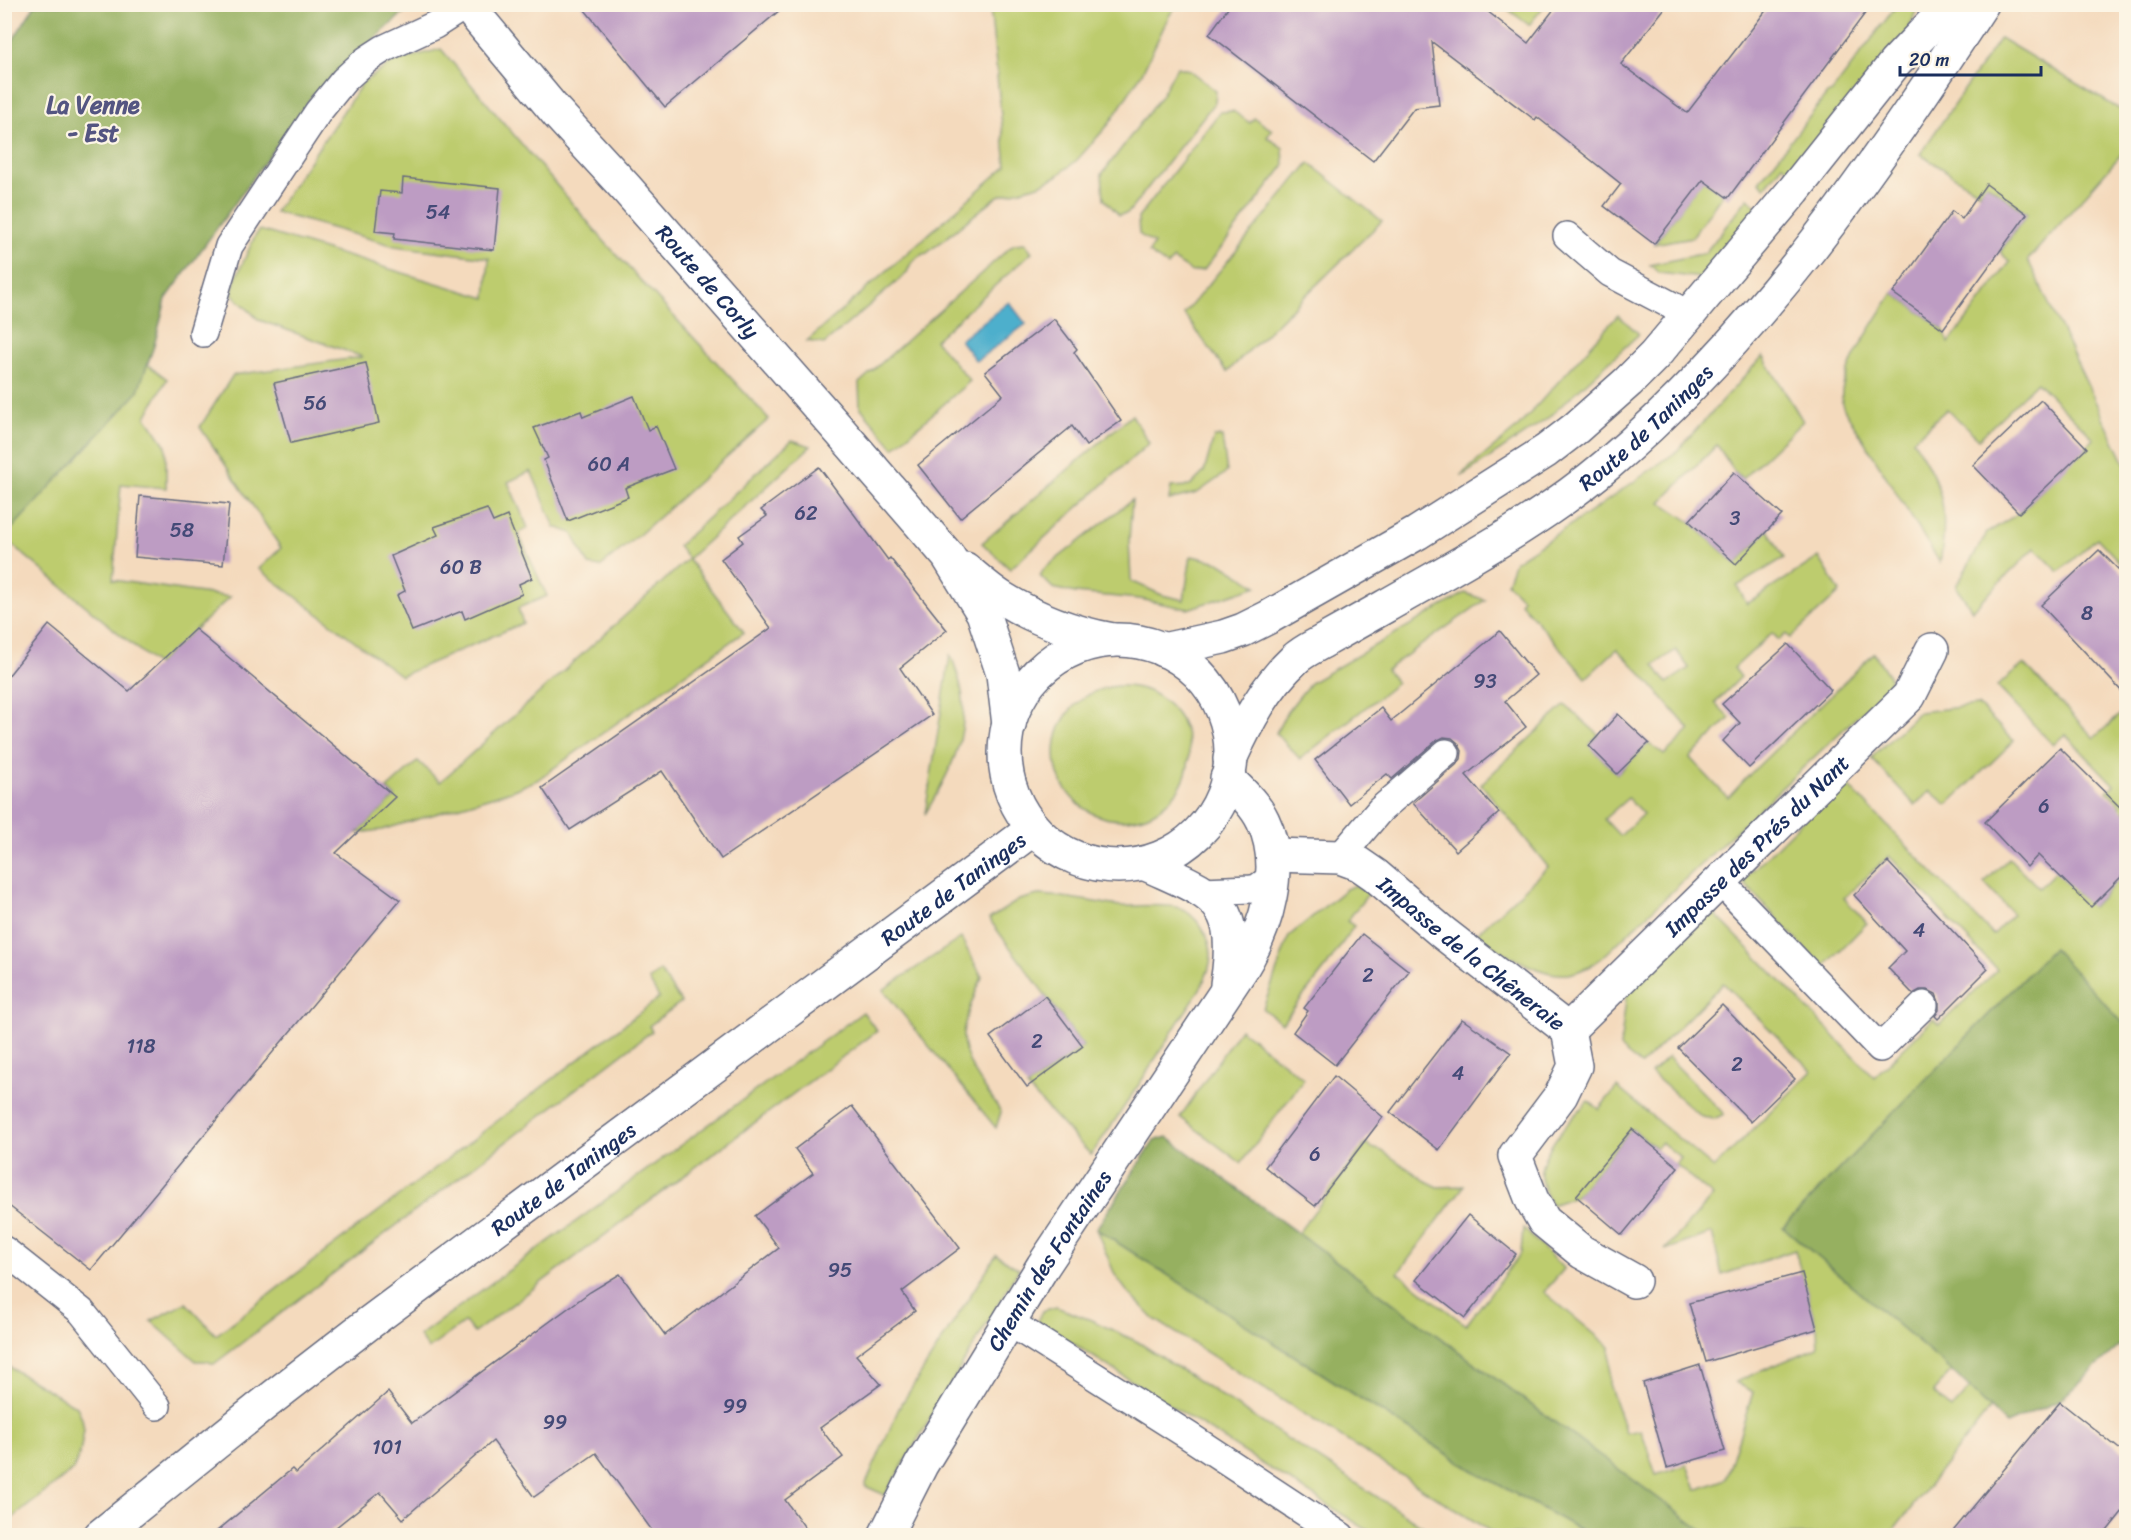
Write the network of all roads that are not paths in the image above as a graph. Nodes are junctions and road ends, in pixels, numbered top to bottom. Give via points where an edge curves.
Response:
1 (1951, 4) edge
2 (1982, 4) edge
3 (466, 5) edge
4 (1567, 236) dead end
5 (1688, 315) junction
6 (202, 333) dead end
7 (948, 556) junction
8 (1113, 640) junction
9 (1163, 650) junction
10 (1932, 650) dead end
11 (1009, 725) junction
12 (1446, 753) dead end
13 (1229, 768) junction
14 (1033, 829) junction
15 (1340, 858) junction
16 (1144, 863) junction
17 (1272, 866) junction
18 (1719, 880) junction
19 (1203, 891) junction
20 (1226, 992) junction
21 (1924, 1005) dead end
22 (1568, 1030) junction
23 (4, 1250) edge
24 (1634, 1281) dead end
25 (1009, 1322) junction
26 (157, 1406) dead end
27 (886, 1531) edge
28 (100, 1536) edge
29 (1341, 1536) edge

1 - 5 main road, Route de Taninges via 1895,63
2 - 13 main road, Route de Taninges via 1918,103 1831,220 1738,336 1679,400 1608,464 1522,527 1297,657 1267,690
3 - 6 lane via 435,25 383,49 337,88 229,246
3 - 7 main road, Route de Corly
4 - 5 lane via 1610,273
5 - 9 main road, Route de Taninges via 1612,397 1513,473 1417,534 1261,622 1223,637
7 - 8 main road, Route de Corly via 1000,597 1024,610
7 - 11 main road, Route de Corly via 983,613 1003,674
8 - 9 main road, Route de Corly
8 - 11 main road via 1093,643 1055,659 1015,705
9 - 13 main road via 1191,668 1214,694 1227,725
10 - 18 main road, Impasse des Prés du Nant via 1909,696
11 - 14 main road via 1005,765 1016,803
12 - 15 lane via 1380,810
13 - 16 main road, Route de Taninges via 1221,798 1198,832 1182,846
13 - 17 main road, Chemin des Fontaines via 1259,814 1269,838
14 - 16 main road via 1089,863
14 - 28 main road, Route de Taninges via 369,1323
15 - 17 main road, Impasse de la Chêneraie
15 - 22 main road, Impasse de la Chêneraie via 1375,875
16 - 19 main road, Chemin des Fontaines
17 - 19 lane, Chemin des Fontaines via 1264,884 1251,889
17 - 20 main road, Chemin des Fontaines via 1270,893 1258,938
18 - 21 lane via 1880,1048
18 - 22 main road, Impasse des Prés du Nant
19 - 20 main road, Chemin des Fontaines via 1219,904 1228,925 1231,955
20 - 25 main road, Chemin des Fontaines
22 - 24 main road, Impasse de la Chêneraie via 1575,1066 1560,1095 1515,1156 1544,1221 1582,1252
23 - 26 lane via 81,1311
25 - 27 main road, Chemin des Fontaines via 921,1465
25 - 29 lane

